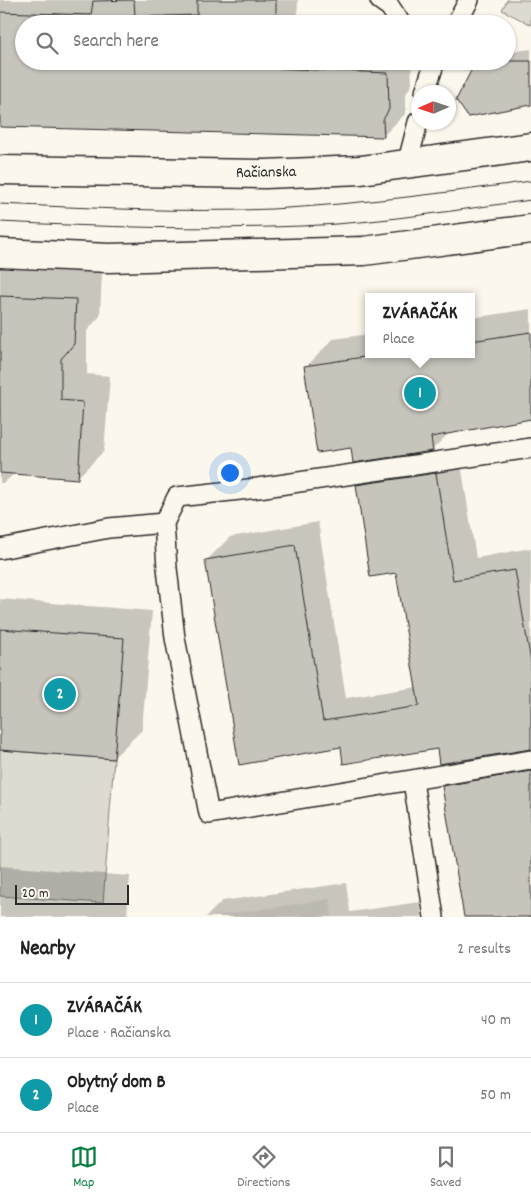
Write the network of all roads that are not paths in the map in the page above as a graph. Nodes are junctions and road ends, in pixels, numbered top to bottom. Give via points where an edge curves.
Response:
1 (380, 0) edge
2 (469, 0) edge
3 (395, 15) edge
4 (461, 15) edge
5 (430, 70) edge
6 (426, 85) edge
7 (416, 130) edge
8 (531, 147) edge
9 (407, 165) junction
10 (0, 170) edge
11 (531, 229) edge
12 (0, 253) edge
13 (531, 448) edge
14 (164, 522) junction
15 (0, 549) edge
16 (531, 760) edge
17 (413, 780) junction
18 (434, 917) edge

1 - 3 lane
2 - 4 lane
5 - 6 lane
7 - 9 lane
8 - 9 main road, Račianska
9 - 10 main road, Račianska via 265,174
11 - 12 main road via 364,252 110,258
13 - 14 lane via 177,497
14 - 15 lane via 109,528
14 - 17 lane via 175,638 209,814
16 - 17 lane
17 - 18 lane

